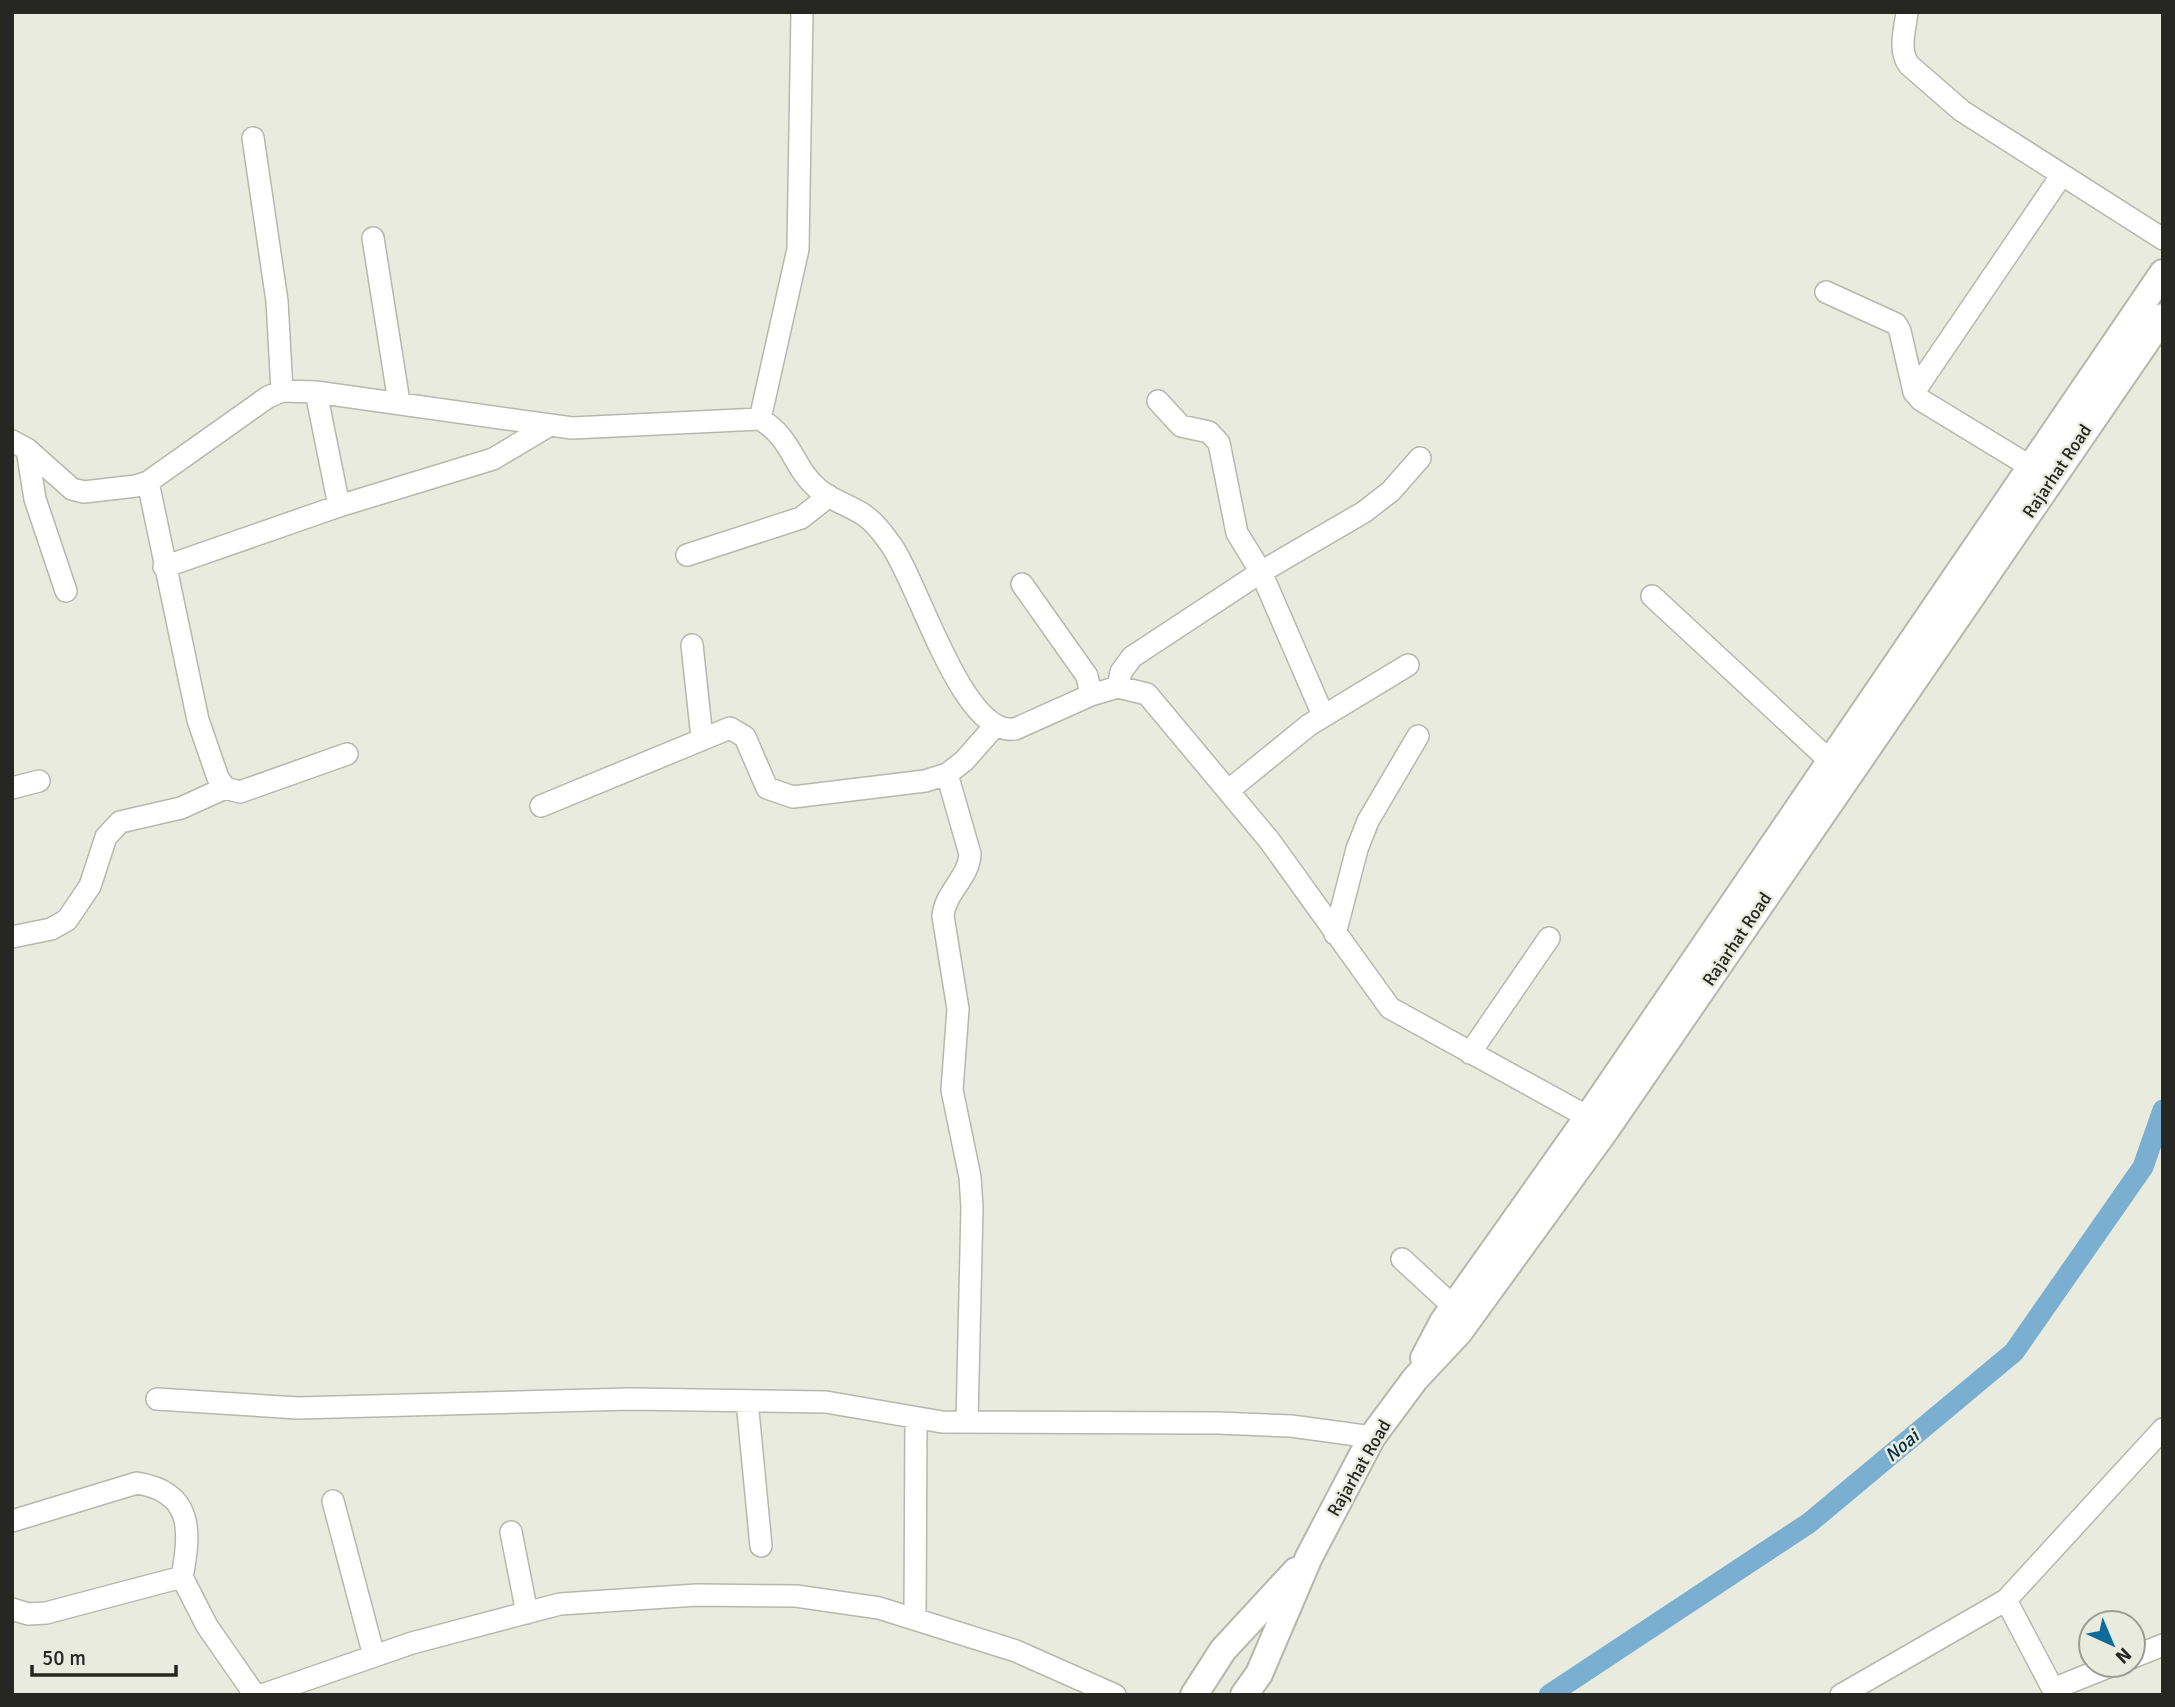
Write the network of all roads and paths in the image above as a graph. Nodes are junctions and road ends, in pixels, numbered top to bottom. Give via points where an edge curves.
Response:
1 (802, 12) edge
2 (1907, 12) edge
3 (253, 138) dead end
4 (2061, 176) junction
5 (373, 238) dead end
6 (2163, 239) edge
7 (2163, 274) edge
8 (1826, 292) dead end
9 (2163, 317) edge
10 (282, 391) junction
11 (316, 392) junction
12 (1914, 392) junction
13 (1158, 401) dead end
14 (399, 402) junction
15 (760, 419) junction
16 (550, 425) junction
17 (20, 445) edge
18 (1420, 458) dead end
19 (2031, 467) junction
20 (148, 482) junction
21 (829, 496) junction
22 (340, 506) junction
23 (687, 555) dead end
24 (164, 567) junction
25 (1261, 572) junction
26 (1022, 584) dead end
27 (66, 591) dead end
28 (1652, 596) dead end
29 (692, 645) dead end
30 (1408, 665) dead end
31 (1118, 688) junction
32 (1091, 695) junction
33 (1323, 715) junction
34 (994, 727) junction
35 (1418, 736) dead end
36 (702, 738) junction
37 (347, 754) dead end
38 (1830, 761) junction
39 (947, 774) junction
40 (38, 781) dead end
41 (12, 788) edge
42 (225, 788) junction
43 (1229, 790) junction
44 (541, 806) dead end
45 (1335, 934) junction
46 (12, 937) edge
47 (1549, 938) dead end
48 (1470, 1054) junction
49 (1588, 1117) junction
50 (1402, 1259) dead end
51 (1454, 1307) junction
52 (1415, 1379) junction
53 (157, 1399) dead end
54 (747, 1401) junction
55 (916, 1419) junction
56 (967, 1422) junction
57 (2163, 1429) edge
58 (1372, 1437) junction
59 (333, 1502) dead end
60 (12, 1521) edge
61 (511, 1532) dead end
62 (761, 1546) dead end
63 (1309, 1557) junction
64 (182, 1577) junction
65 (2006, 1600) junction
66 (12, 1609) edge
67 (527, 1613) junction
68 (915, 1618) junction
69 (374, 1656) junction
70 (2083, 1679) edge
71 (2055, 1692) edge
72 (255, 1695) edge
73 (262, 1695) edge
74 (1115, 1695) edge
75 (1194, 1695) edge
76 (1244, 1695) edge
77 (1841, 1695) edge

1 - 15 street via 798,249
2 - 4 street via 1903,58 1909,65 1962,111
3 - 10 street via 277,301
4 - 6 street
4 - 12 street
5 - 14 street
7 - 19 main road
8 - 12 street via 1896,324
9 - 52 main road, Rajarhat Road via 1607,1128 1459,1332
10 - 11 street
10 - 20 street
11 - 14 street
11 - 22 street
12 - 19 street via 1929,407
13 - 25 street via 1181,426 1215,435 1237,533
14 - 16 street
15 - 16 street via 591,429
15 - 21 street via 786,439 808,477
16 - 22 street via 494,459
17 - 20 street via 72,489 84,492
17 - 27 street
18 - 25 street via 1380,502
19 - 38 main road
20 - 24 street
21 - 23 street via 801,518
21 - 34 street via 864,515 890,543 949,666
22 - 24 street
24 - 42 street via 198,720
25 - 31 street via 1132,657 1121,672
25 - 33 street
26 - 32 street via 1087,676
28 - 38 street
29 - 36 street
30 - 33 street
31 - 32 street
31 - 43 street via 1147,694 1156,702
32 - 34 street via 1015,729
33 - 43 street
34 - 39 street
35 - 45 street via 1368,821
36 - 39 street via 730,728 742,733 767,788 793,797 925,781
36 - 44 street
37 - 42 street via 240,792
38 - 49 main road
39 - 56 street via 970,854 970,865 944,904 943,916 958,1009 952,1090 972,1207
40 - 41 street
42 - 46 street via 181,808 120,821 106,837 90,886 68,920 51,929
43 - 45 street
45 - 48 street via 1390,1008
47 - 48 street
48 - 49 street
49 - 51 main road
50 - 51 street
51 - 52 main road via 1436,1332
52 - 58 main road, Rajarhat Road
53 - 54 street via 298,1408 616,1399
54 - 55 street via 844,1404
54 - 62 street
55 - 56 street
55 - 68 street
56 - 58 street via 1218,1423 1291,1426
57 - 65 street
58 - 63 main road, Rajarhat Road
59 - 69 street
60 - 64 street via 137,1483 152,1485 169,1494 189,1530
61 - 67 street
63 - 75 main road via 1223,1650
63 - 76 main road via 1259,1674
64 - 66 street via 46,1613
64 - 72 street via 207,1626
65 - 71 street
65 - 77 street
67 - 68 street via 579,1601 747,1596 839,1601
67 - 69 street
68 - 74 street via 1016,1651
69 - 73 street
70 - 71 street

